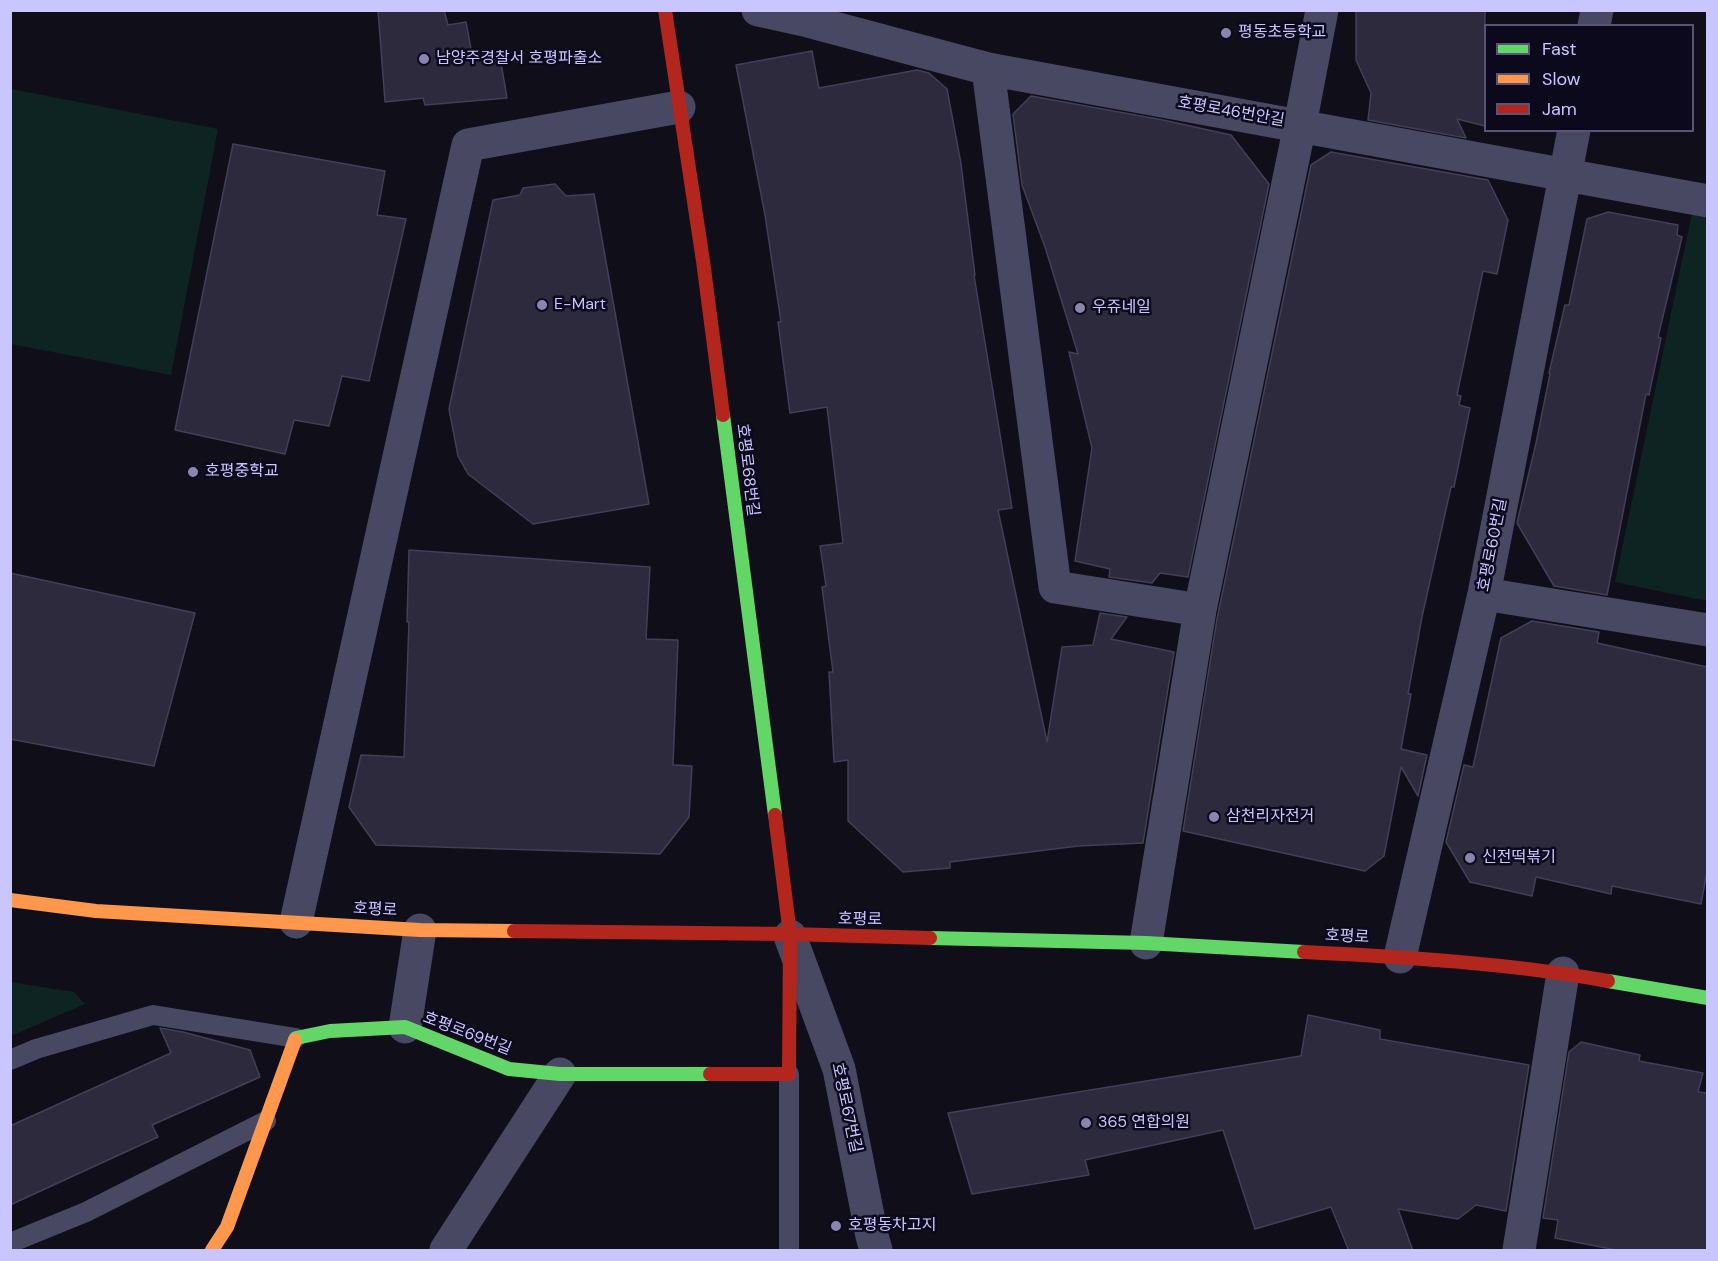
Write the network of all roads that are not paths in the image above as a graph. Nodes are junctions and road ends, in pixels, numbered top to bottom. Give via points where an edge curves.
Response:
1 (665, 10) edge
2 (758, 10) edge
3 (1322, 10) edge
4 (988, 69) junction
5 (679, 107) junction
6 (1300, 125) junction
7 (1574, 132) edge
8 (1565, 175) junction
9 (1707, 201) edge
10 (1484, 594) junction
11 (1200, 610) junction
12 (1707, 630) edge
13 (10, 900) edge
14 (296, 922) junction
15 (420, 930) junction
16 (790, 934) junction
17 (1146, 943) junction
18 (1400, 957) junction
19 (1563, 973) junction
20 (1707, 998) edge
21 (405, 1027) junction
22 (296, 1038) junction
23 (10, 1060) edge
24 (561, 1074) junction
25 (789, 1074) junction
26 (266, 1121) junction
27 (10, 1243) edge
28 (212, 1251) edge
29 (446, 1251) edge
30 (789, 1251) edge
31 (876, 1251) edge
32 (1519, 1251) edge

1 - 5 street, 호평로68번길
2 - 4 street, 호평로46번안길
3 - 6 street
4 - 6 street, 호평로46번안길
4 - 11 street via 1055,587
5 - 14 street via 468,145
5 - 16 street, 호평로68번길 via 703,261
6 - 8 street, 호평로46번안길
6 - 11 street
7 - 8 street, 호평로60번길
8 - 9 street, 호평로46번안길
8 - 10 street, 호평로60번길
10 - 12 street
10 - 18 street, 호평로60번길
11 - 17 street
13 - 14 street, 호평로 via 96,910
14 - 15 street, 호평로
15 - 16 street, 호평로
15 - 21 street
16 - 17 street, 호평로
16 - 25 street
16 - 31 street, 호평로67번길 via 839,1068
17 - 18 street, 호평로
18 - 19 street, 호평로
19 - 20 street, 호평로
19 - 32 street
21 - 22 street, 호평로69번길 via 330,1031
21 - 24 street, 호평로69번길 via 509,1069
22 - 23 lane via 153,1015
22 - 26 street
24 - 25 street, 호평로69번길
24 - 29 street
25 - 30 lane
26 - 27 lane via 86,1212
26 - 28 street via 227,1227

